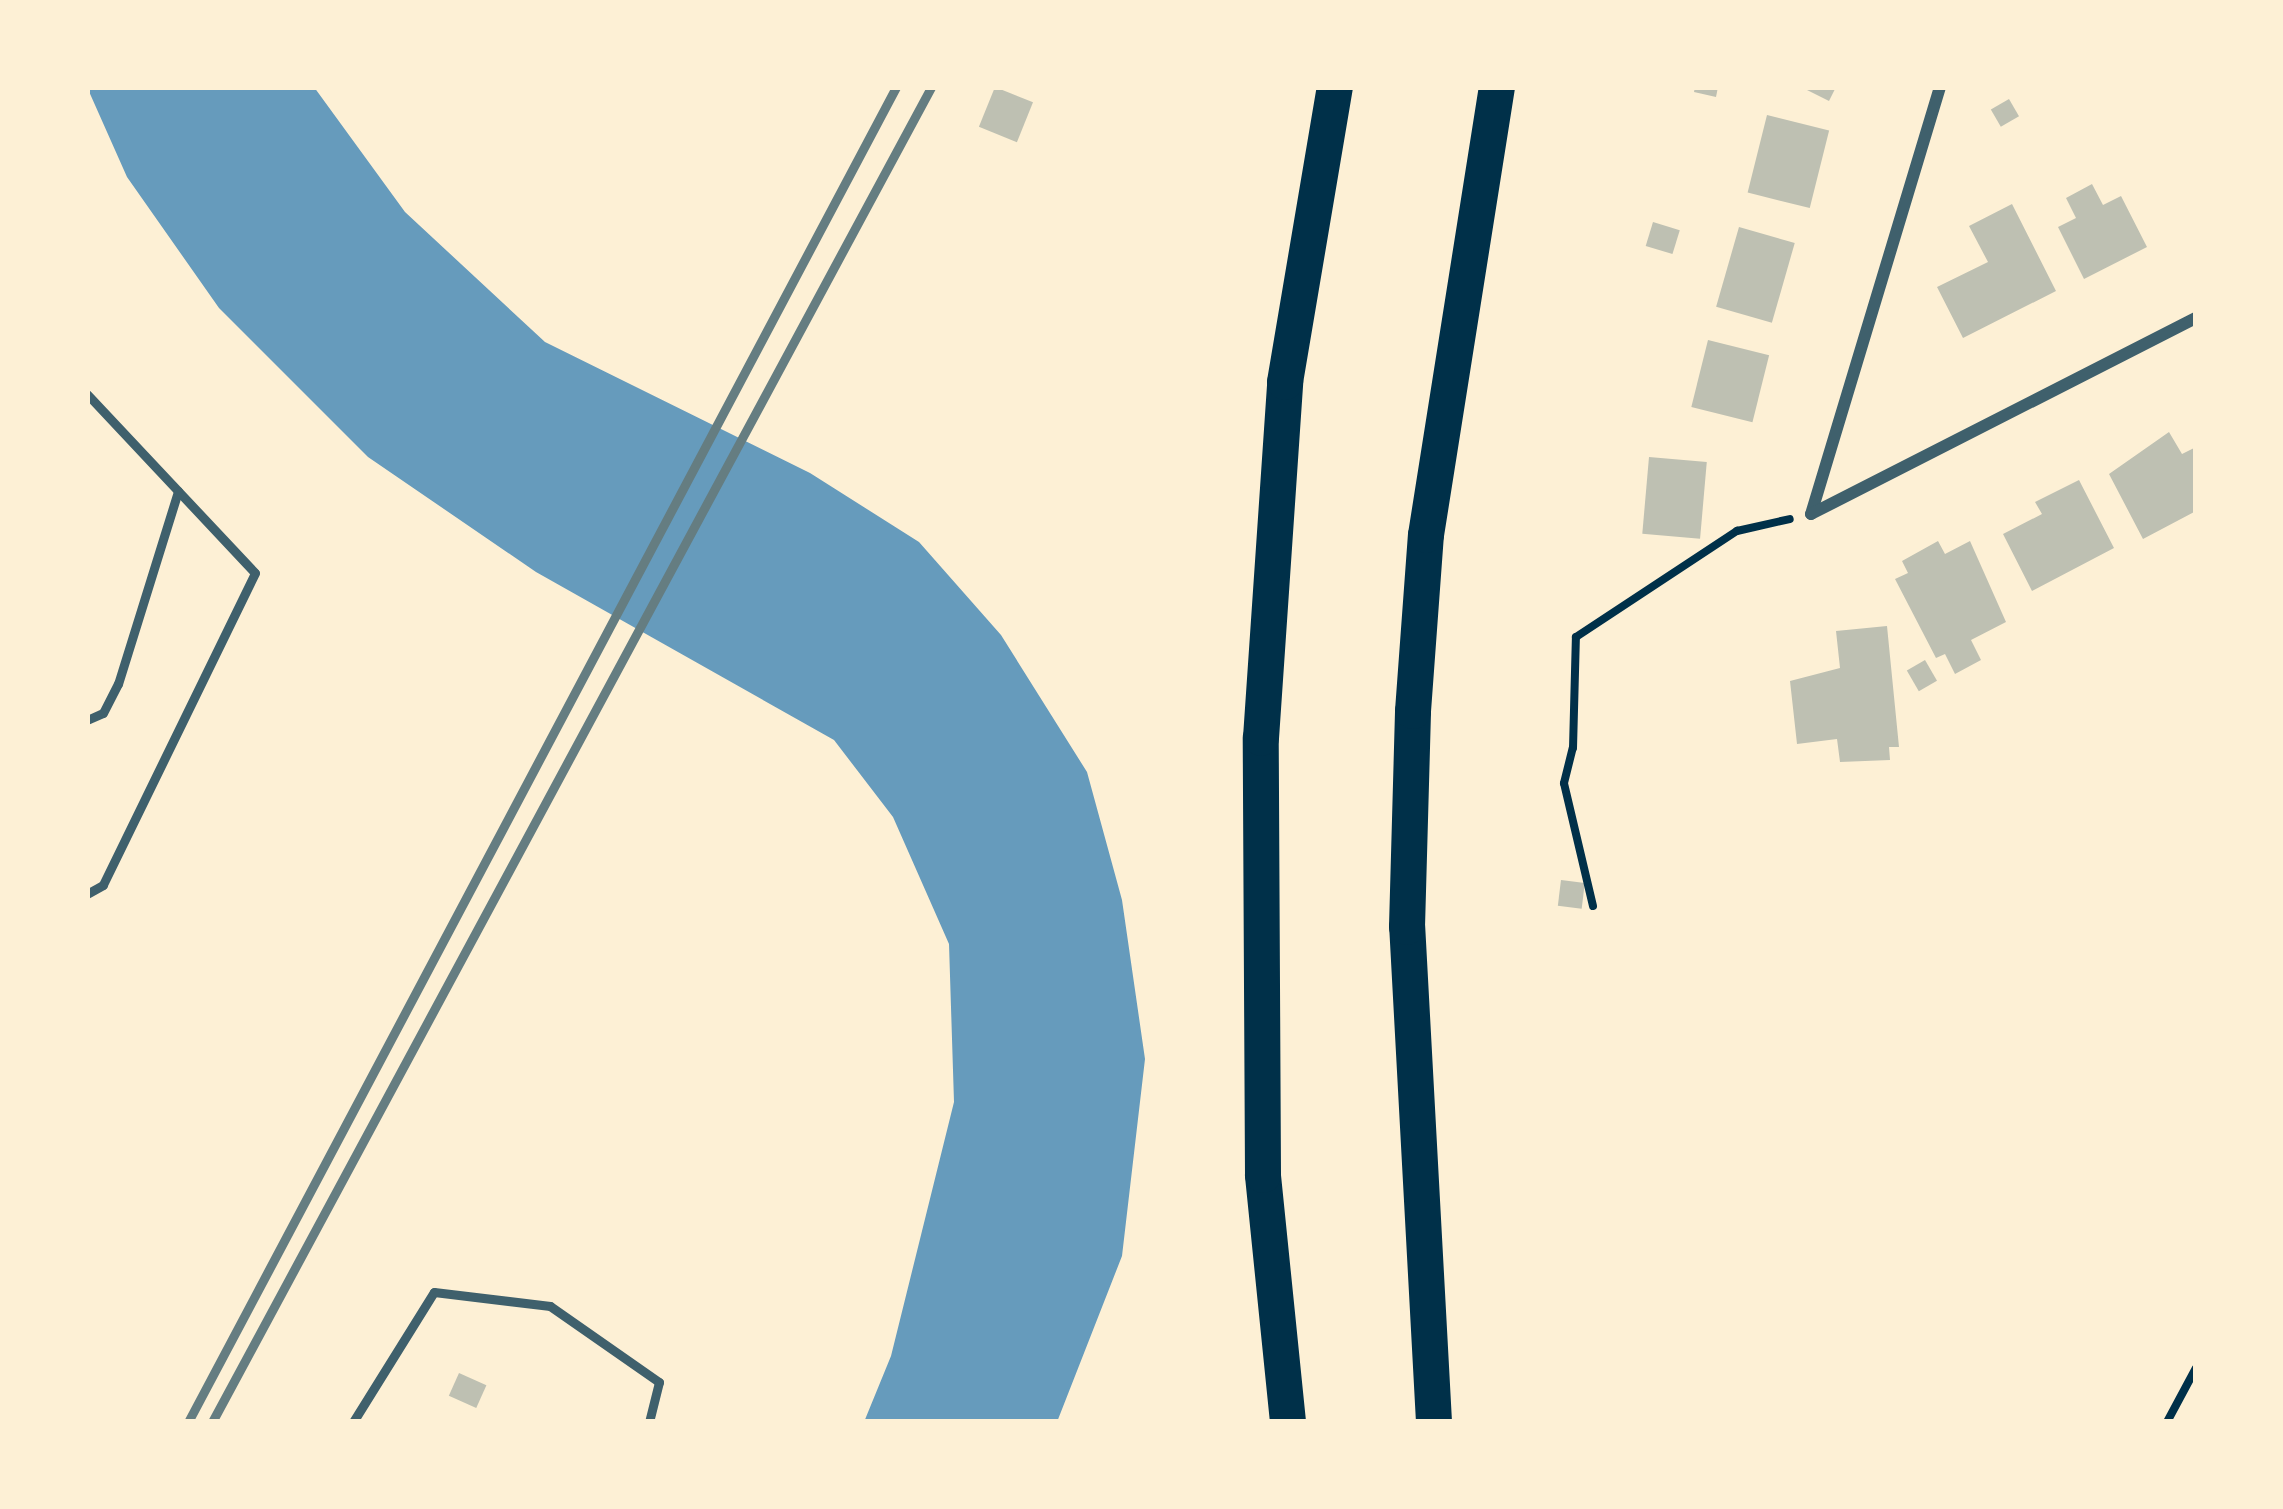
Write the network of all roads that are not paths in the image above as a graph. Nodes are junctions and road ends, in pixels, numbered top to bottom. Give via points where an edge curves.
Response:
1 (1335, 87) edge
2 (1496, 87) edge
3 (1940, 87) edge
4 (2196, 318) edge
5 (87, 394) edge
6 (178, 491) junction
7 (87, 720) edge
8 (87, 894) edge
9 (353, 1422) edge
10 (649, 1422) edge
11 (1288, 1422) edge
12 (1434, 1422) edge

1 - 11 highway via 1285,382 1261,739 1263,1175
2 - 12 highway via 1426,535 1413,711 1411,1060
3 - 4 street via 1811,514
5 - 6 lane
6 - 7 lane via 118,684 103,712
6 - 8 lane via 255,573 103,885
9 - 10 lane via 434,1292 550,1306 659,1382

